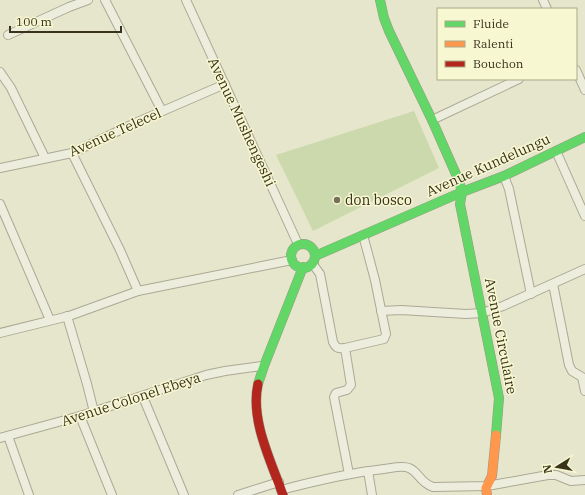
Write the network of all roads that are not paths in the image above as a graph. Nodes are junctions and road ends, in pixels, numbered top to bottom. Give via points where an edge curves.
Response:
1 (88, 0) edge
2 (105, 0) edge
3 (186, 0) edge
4 (380, 0) edge
5 (8, 35) dead end
6 (0, 72) edge
7 (577, 72) edge
8 (517, 80) edge
9 (225, 84) junction
10 (585, 90) edge
11 (162, 111) junction
12 (432, 120) junction
13 (585, 137) edge
14 (556, 151) junction
15 (72, 153) junction
16 (45, 158) junction
17 (0, 168) edge
18 (504, 176) junction
19 (462, 192) junction
20 (0, 204) edge
21 (585, 216) edge
22 (364, 235) junction
23 (298, 244) junction
24 (292, 260) junction
25 (313, 260) junction
26 (303, 267) junction
27 (585, 269) edge
28 (553, 284) junction
29 (138, 291) junction
30 (531, 294) junction
31 (380, 311) junction
32 (482, 313) junction
33 (67, 316) junction
34 (50, 320) junction
35 (0, 332) edge
36 (345, 348) junction
37 (262, 366) junction
38 (585, 391) edge
39 (143, 397) junction
40 (94, 412) junction
41 (80, 416) junction
42 (4, 437) edge
43 (368, 471) junction
44 (349, 474) junction
45 (585, 480) edge
46 (281, 489) edge
47 (487, 490) edge
48 (433, 491) edge
49 (29, 495) edge
50 (112, 495) edge
51 (184, 495) edge
52 (238, 495) edge
53 (372, 495) edge

1 - 5 street
2 - 11 street
3 - 9 street, Avenue Mushengeshi
4 - 12 street via 384,18
6 - 16 street via 11,88
7 - 10 street
8 - 12 street
9 - 11 street, Avenue Telecel
9 - 23 street, Avenue Mushengeshi
11 - 15 street, Avenue Telecel
12 - 19 street
13 - 14 street, Avenue Kundelungu
14 - 18 street, Avenue Kundelungu
14 - 21 street
15 - 16 street, Avenue Telecel
15 - 29 street
16 - 17 street, Avenue Telecel
18 - 19 street, Avenue Kundelungu
18 - 30 street
19 - 22 street, Avenue Kundelungu
19 - 32 street, Avenue Circulaire via 460,204
20 - 34 street
22 - 25 street, Avenue Kundelungu
22 - 31 street
23 - 24 street via 292,251
23 - 25 street via 308,244 314,251
24 - 26 street via 296,265
24 - 29 street
25 - 26 street
25 - 36 street via 320,274 333,342 337,348
26 - 37 street
27 - 28 street
28 - 30 street
28 - 38 street via 570,369 582,377
29 - 33 street
30 - 32 street
31 - 32 street
31 - 36 street via 386,334 384,339
32 - 47 street, Avenue Circulaire via 499,398 492,476
33 - 34 street
33 - 40 street
34 - 35 street
36 - 44 street via 351,384 347,390 336,393 334,397
37 - 39 street, Avenue Colonel Ebeya via 216,373
37 - 46 street via 255,399 256,415
39 - 40 street, Avenue Colonel Ebeya
39 - 51 street
40 - 41 street, Avenue Colonel Ebeya
41 - 42 street, Avenue Colonel Ebeya
41 - 50 street
42 - 49 street
43 - 44 street
43 - 48 street via 407,467
43 - 53 street
44 - 46 street
45 - 47 street via 574,482 548,474
46 - 52 street
47 - 48 street

